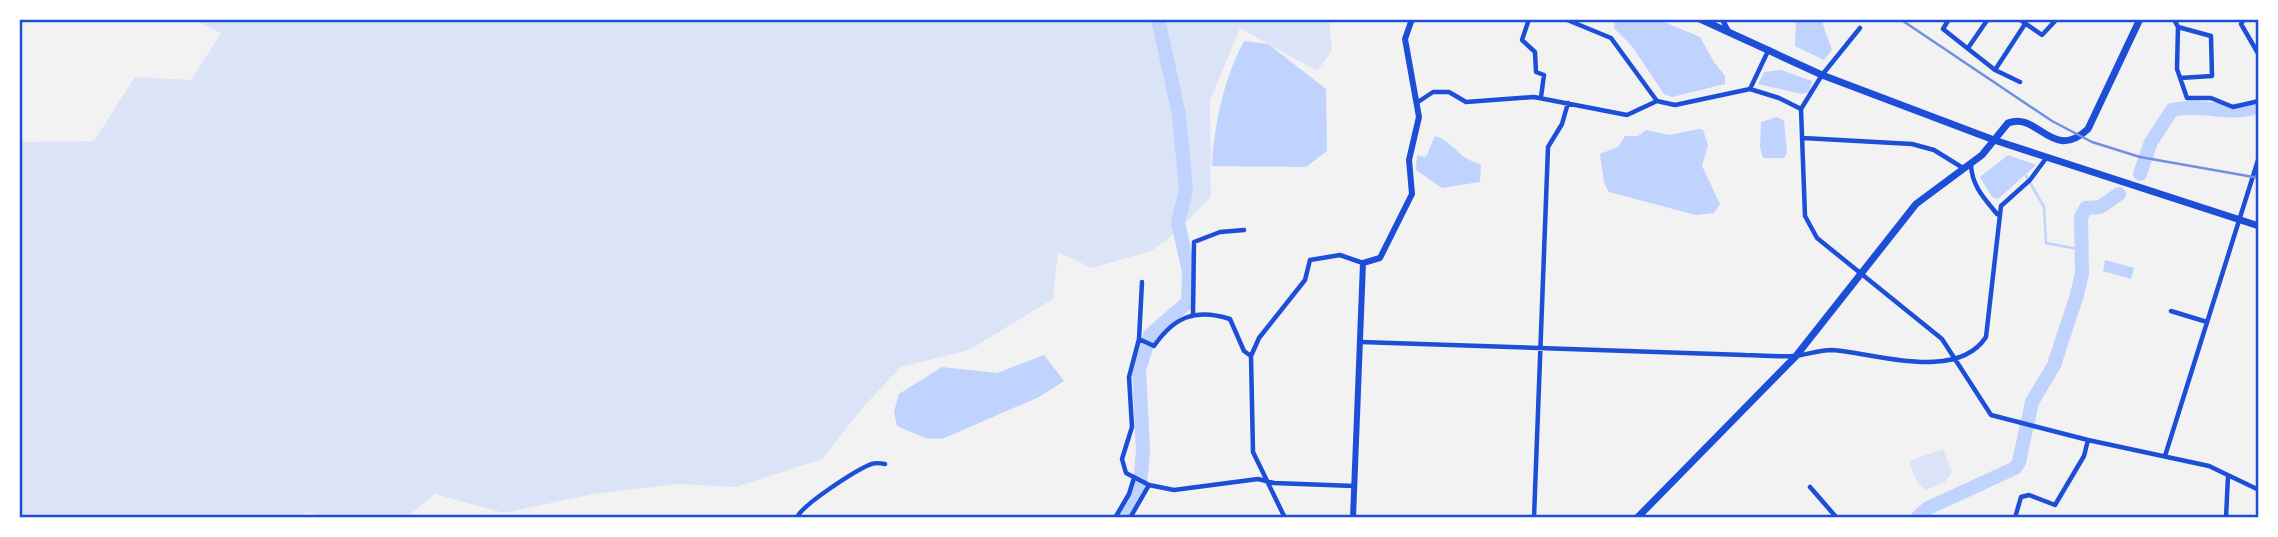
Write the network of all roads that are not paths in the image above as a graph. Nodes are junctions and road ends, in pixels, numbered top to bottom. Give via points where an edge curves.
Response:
1 (1412, 19) edge
2 (1529, 19) edge
3 (1565, 19) edge
4 (1700, 19) edge
5 (1721, 19) edge
6 (1949, 19) edge
7 (1988, 19) edge
8 (2019, 19) edge
9 (2057, 19) edge
10 (2140, 19) edge
11 (2174, 19) edge
12 (2244, 19) edge
13 (2025, 24) junction
14 (1860, 27) dead end
15 (2178, 27) junction
16 (1729, 32) junction
17 (1769, 48) junction
18 (1968, 48) junction
19 (2259, 55) edge
20 (1995, 70) junction
21 (1822, 75) junction
22 (2180, 78) junction
23 (2020, 82) dead end
24 (1750, 89) junction
25 (1541, 97) junction
26 (1657, 101) junction
27 (2259, 101) edge
28 (1418, 102) junction
29 (1568, 103) junction
30 (1801, 109) junction
31 (1803, 138) junction
32 (1994, 140) junction
33 (2259, 157) edge
34 (2048, 158) junction
35 (1971, 163) junction
36 (1963, 169) junction
37 (1998, 215) junction
38 (2239, 221) junction
39 (2259, 226) edge
40 (1244, 230) dead end
41 (1363, 263) junction
42 (1860, 275) junction
43 (1142, 282) dead end
44 (2171, 311) dead end
45 (1193, 315) junction
46 (2208, 322) junction
47 (1139, 339) junction
48 (1361, 342) junction
49 (1541, 349) junction
50 (1251, 356) junction
51 (1796, 356) junction
52 (1955, 359) junction
53 (2088, 440) junction
54 (2165, 456) junction
55 (886, 464) dead end
56 (2228, 476) junction
57 (1134, 478) junction
58 (1267, 481) junction
59 (1149, 485) junction
60 (1354, 486) junction
61 (1810, 488) dead end
62 (2259, 490) edge
63 (797, 518) edge
64 (1115, 518) edge
65 (1130, 518) edge
66 (1284, 518) edge
67 (1353, 518) edge
68 (1534, 518) edge
69 (1637, 518) edge
70 (1837, 518) edge
71 (2015, 518) edge
72 (2226, 518) edge

1 - 28 main road via 1405,39
2 - 25 street via 1522,40 1535,52 1536,72 1544,75
3 - 26 street via 1611,38
4 - 16 main road
5 - 16 street
6 - 18 street via 1943,29
7 - 18 street
8 - 13 street
9 - 13 street via 2042,35
10 - 32 main road via 2088,129 2075,139 2054,139 2014,121
11 - 15 street
12 - 19 street via 2241,24
13 - 20 street
14 - 21 street
15 - 22 street
15 - 22 street via 2211,36 2212,76
16 - 17 main road
17 - 21 main road
17 - 24 street
18 - 20 street
20 - 23 street
21 - 30 street
21 - 32 main road
22 - 27 street via 2187,98 2211,98 2233,107
24 - 26 street via 1675,105
24 - 30 street
25 - 28 street via 1466,102 1449,92 1433,92
25 - 29 street
26 - 29 street via 1627,115
28 - 41 main road via 1409,160 1412,194 1380,258
29 - 49 street via 1548,147
30 - 31 street
31 - 36 street via 1912,144 1934,150
31 - 42 street via 1805,216 1817,238
32 - 34 main road
32 - 35 main road
33 - 38 street
34 - 37 street via 2001,206
34 - 38 main road
35 - 36 main road
35 - 37 street via 1978,191
36 - 42 main road via 1916,204
37 - 52 street via 1986,337
38 - 39 main road
38 - 46 street
40 - 45 street via 1220,232 1194,242
41 - 48 main road
41 - 50 street via 1340,255 1310,260 1305,281 1259,338
42 - 51 main road
42 - 52 street via 1942,338
43 - 47 street
44 - 46 street
45 - 47 street via 1180,318 1154,346
45 - 50 street via 1230,319 1244,351
46 - 54 street
47 - 57 street via 1129,377 1132,427 1122,459 1126,473
48 - 49 street
48 - 60 main road
49 - 51 street
49 - 68 street
50 - 58 street via 1253,452
51 - 52 street via 1832,350 1909,361
51 - 69 main road
52 - 53 street via 1991,415
53 - 54 street
53 - 71 street via 2084,456 2055,505 2029,495 2021,497
54 - 56 street via 2209,466
55 - 63 street via 872,463 798,512
56 - 62 street
56 - 72 street
57 - 59 street
57 - 64 street
58 - 59 street via 1174,490
58 - 60 street
58 - 66 street
59 - 65 street
60 - 67 main road
61 - 70 street

